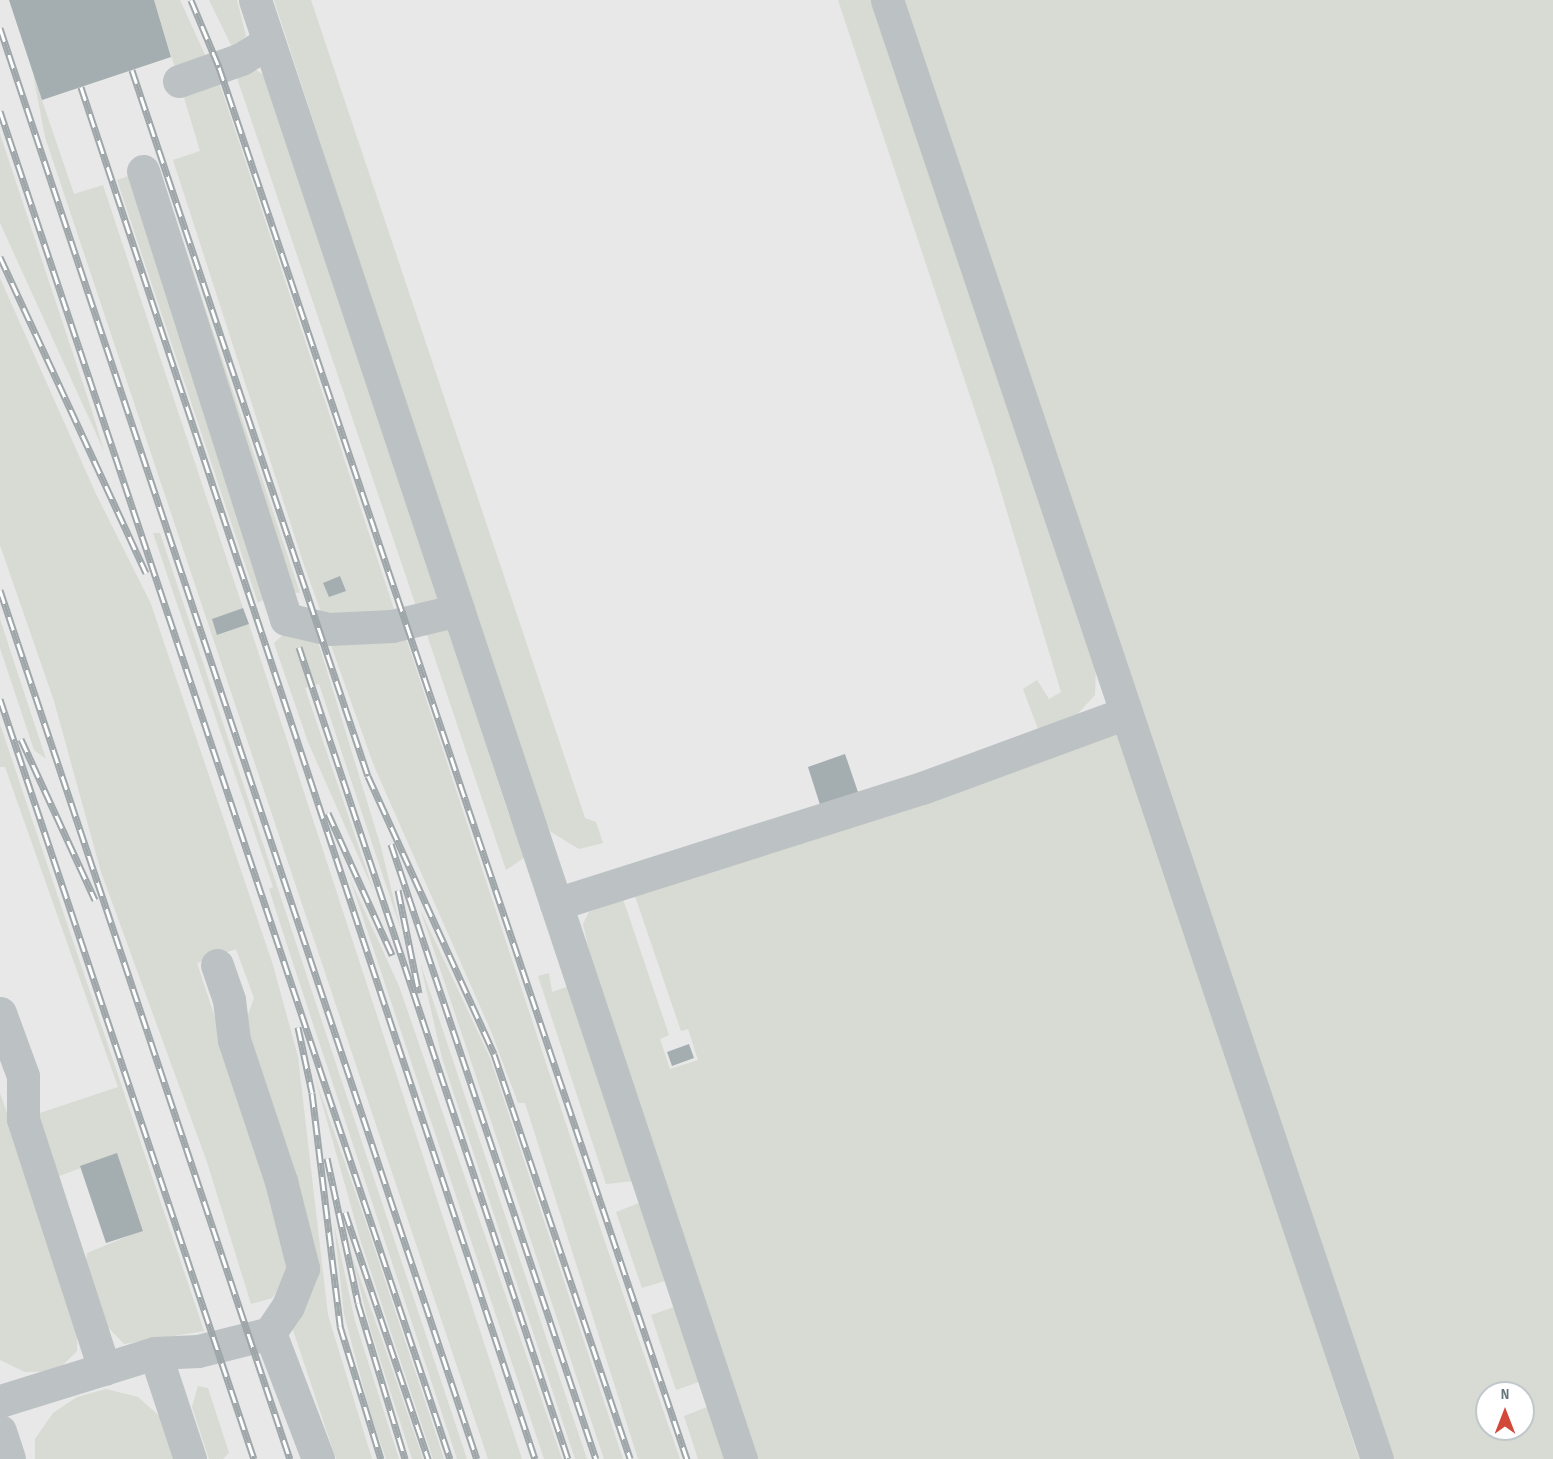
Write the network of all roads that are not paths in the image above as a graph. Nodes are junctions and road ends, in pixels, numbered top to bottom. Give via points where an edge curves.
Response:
1 (255, 0) edge
2 (887, 0) edge
3 (268, 42) junction
4 (179, 81) dead end
5 (142, 171) dead end
6 (458, 609) junction
7 (1126, 713) junction
8 (556, 904) junction
9 (218, 965) dead end
10 (0, 1013) edge
11 (270, 1333) junction
12 (154, 1353) junction
13 (104, 1369) junction
14 (0, 1401) edge
15 (0, 1431) edge
16 (9, 1459) edge
17 (190, 1459) edge
18 (318, 1459) edge
19 (741, 1459) edge
20 (1377, 1459) edge

1 - 3 lane
2 - 7 lane
3 - 4 lane via 241,59
3 - 6 lane
5 - 6 lane via 286,618 329,629 392,626
6 - 8 lane
7 - 8 lane via 922,788
7 - 20 lane
8 - 19 lane
9 - 11 lane via 229,1000 234,1040 281,1181 303,1268 288,1306
10 - 13 lane via 23,1076 23,1119
11 - 12 lane via 198,1351
11 - 18 lane
12 - 13 lane
12 - 17 lane
13 - 14 lane
15 - 16 lane

